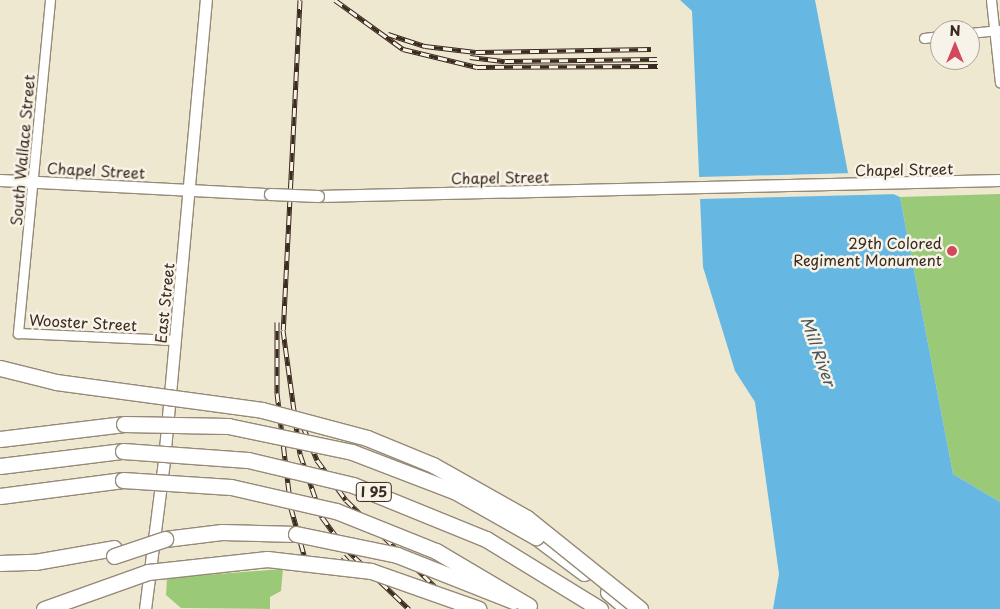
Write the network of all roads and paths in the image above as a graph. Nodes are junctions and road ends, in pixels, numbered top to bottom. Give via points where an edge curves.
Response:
1 (50, 0) edge
2 (206, 0) edge
3 (991, 0) edge
4 (997, 30) edge
5 (980, 32) edge
6 (930, 37) edge
7 (924, 38) dead end
8 (1000, 83) edge
9 (0, 180) edge
10 (1000, 180) edge
11 (33, 182) junction
12 (189, 190) junction
13 (18, 332) joint
14 (175, 340) junction
15 (0, 368) edge
16 (0, 439) edge
17 (0, 466) edge
18 (0, 496) edge
19 (114, 552) junction
20 (0, 563) edge
21 (0, 574) edge
22 (531, 607) edge
23 (44, 609) edge
24 (145, 609) edge
25 (479, 609) edge
26 (600, 609) edge
27 (628, 609) edge
28 (640, 609) edge

1 - 11 street, South Wallace Street
2 - 12 main road, East Street
3 - 4 street
4 - 5 street
4 - 8 street
6 - 7 street
9 - 11 main road, Chapel Street
10 - 12 main road, Chapel Street, bridge via 318,196
11 - 12 main road, Chapel Street
11 - 13 street, South Wallace Street
12 - 14 main road, East Street
13 - 14 street, Wooster Street
14 - 24 main road, East Street
15 - 28 highway, bridge via 56,382 262,410 367,438 457,477 527,518
16 - 27 highway, bridge via 95,425 187,423 271,432 352,452 436,483 496,513 557,552
17 - 26 highway, I 95, bridge via 68,455 141,451 212,455 284,466 379,494 453,524 517,557
18 - 22 highway, I 95, bridge via 123,480 196,482 266,493 395,533 469,568
19 - 20 highway
19 - 21 highway
19 - 22 highway, bridge via 165,538 258,532 336,540 416,562 486,593
23 - 25 highway, bridge via 148,572 267,559 371,571

